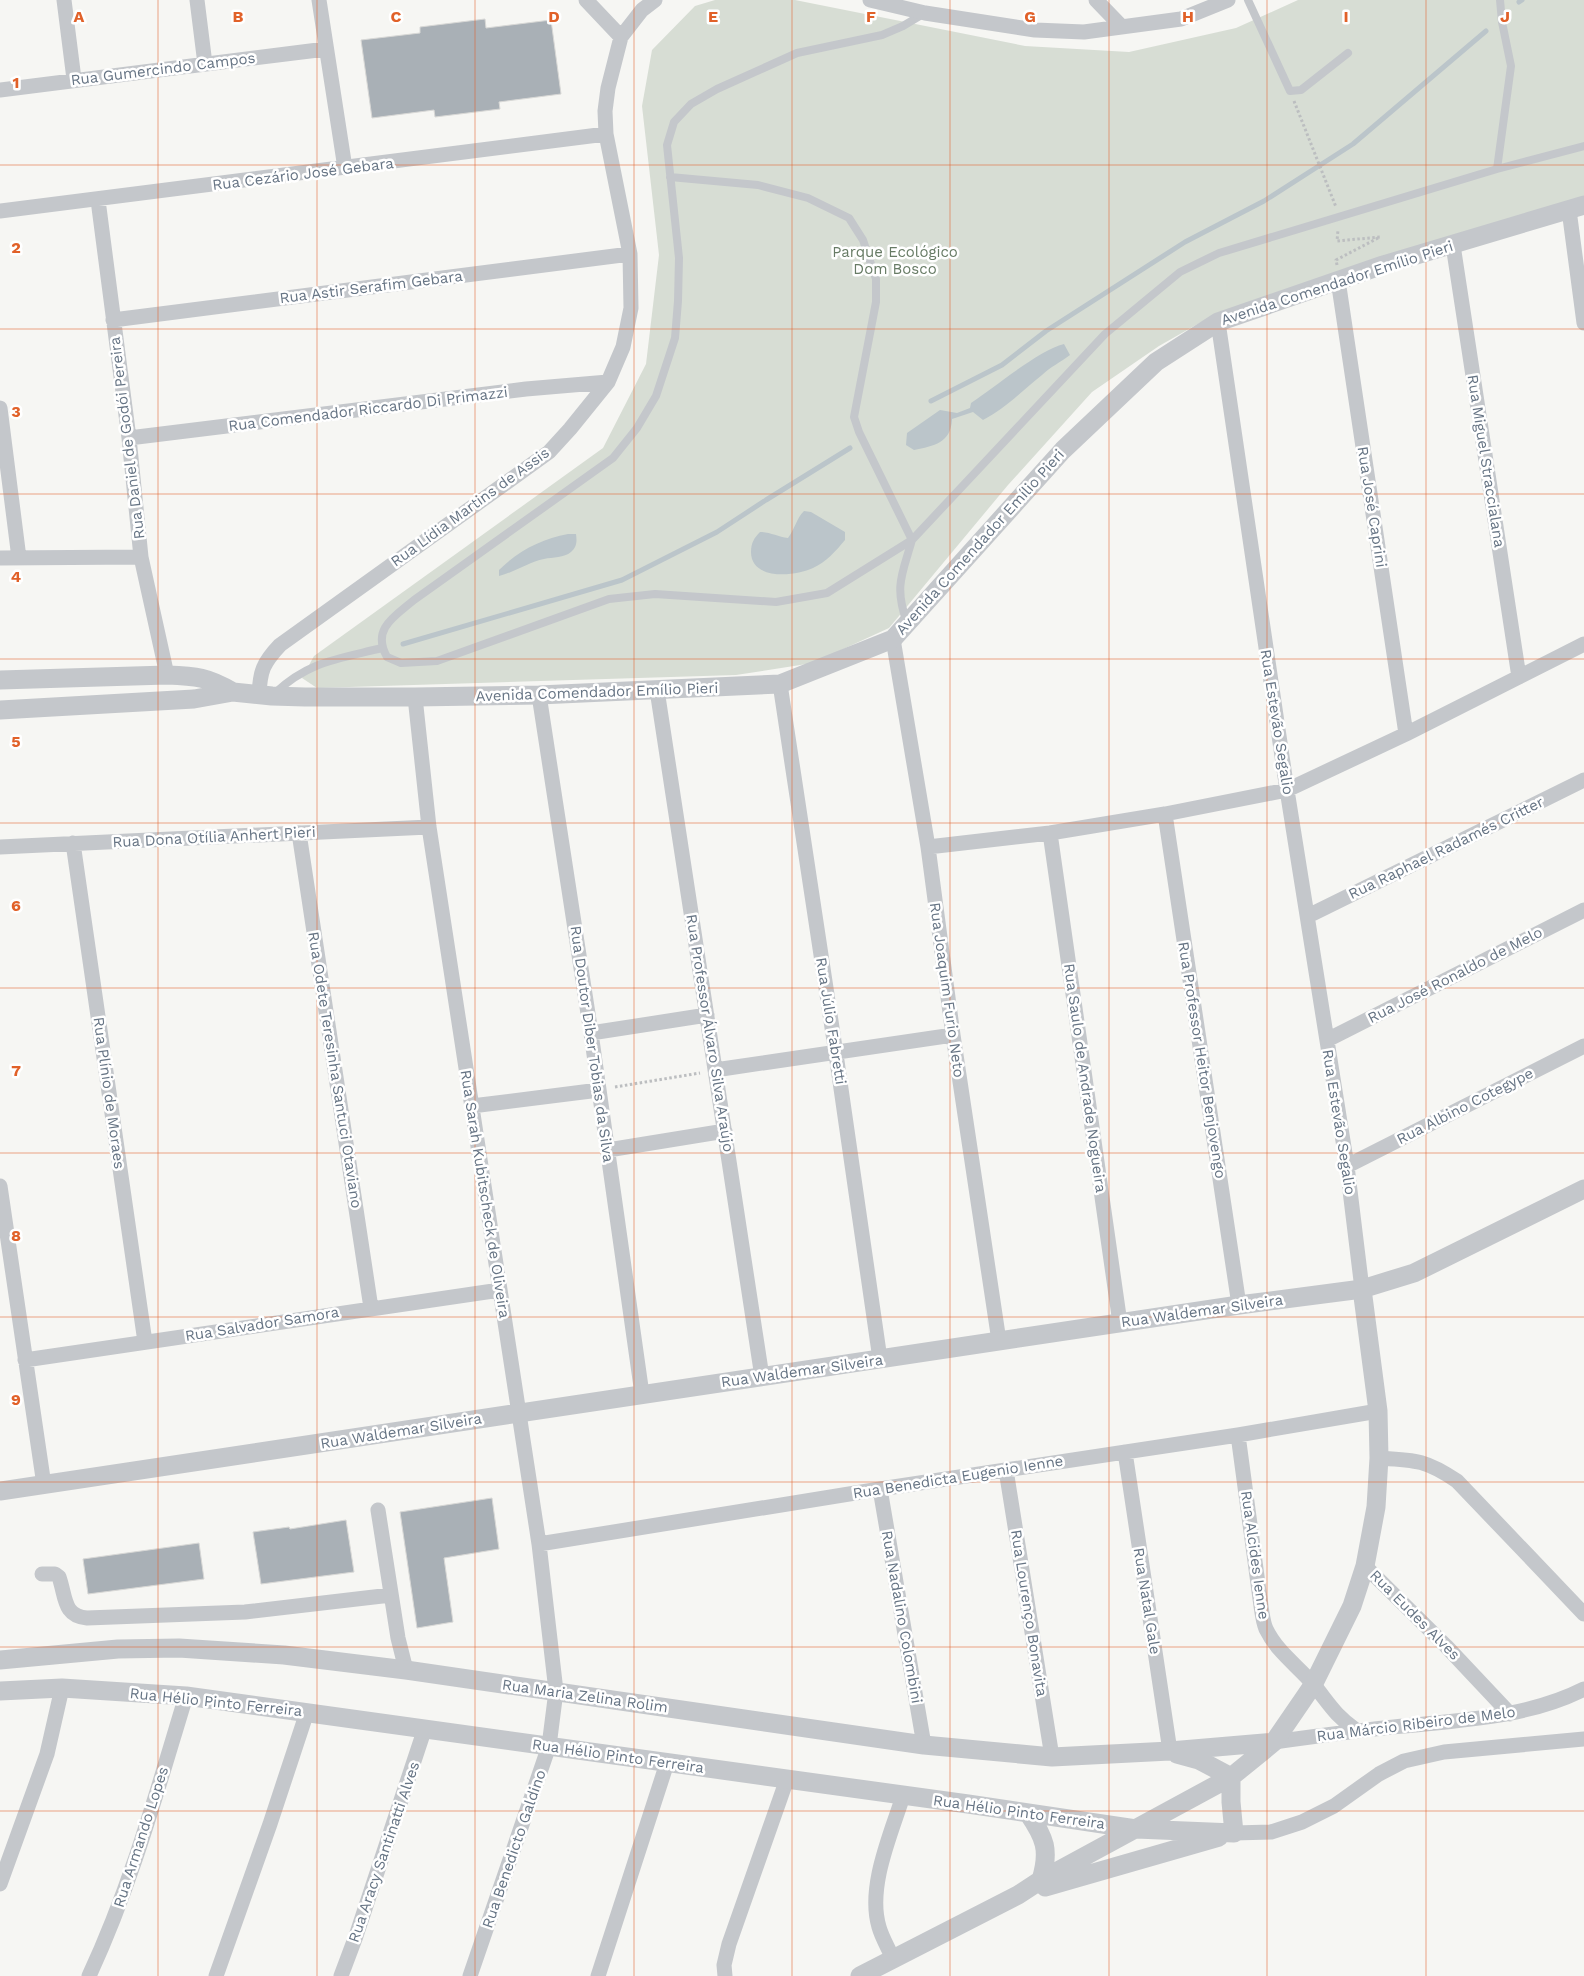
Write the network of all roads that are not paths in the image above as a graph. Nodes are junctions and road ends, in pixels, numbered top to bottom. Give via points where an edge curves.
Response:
1 (64, 0) edge
2 (196, 0) edge
3 (319, 0) edge
4 (586, 0) edge
5 (655, 0) edge
6 (870, 0) edge
7 (915, 0) edge
8 (1096, 0) edge
9 (1228, 0) edge
10 (1248, 0) edge
11 (1500, 0) edge
12 (924, 13) junction
13 (1122, 27) junction
14 (621, 37) junction
15 (326, 49) junction
16 (1348, 52) dead end
17 (205, 64) junction
18 (74, 80) junction
19 (0, 90) edge
20 (606, 134) junction
21 (1584, 146) edge
22 (345, 168) junction
23 (1497, 169) junction
24 (670, 177) junction
25 (98, 200) junction
26 (1576, 207) edge
27 (0, 211) edge
28 (1453, 244) junction
29 (630, 254) junction
30 (1338, 280) junction
31 (113, 320) junction
32 (1218, 322) junction
33 (1584, 323) edge
34 (608, 382) junction
35 (0, 408) edge
36 (129, 438) junction
37 (912, 540) junction
38 (141, 557) junction
39 (0, 558) edge
40 (19, 558) junction
41 (907, 623) junction
42 (893, 639) junction
43 (1584, 644) edge
44 (382, 648) junction
45 (167, 676) junction
46 (1519, 677) junction
47 (0, 680) edge
48 (780, 684) junction
49 (657, 690) junction
50 (233, 692) junction
51 (539, 695) junction
52 (265, 696) junction
53 (415, 697) junction
54 (0, 710) edge
55 (1406, 734) junction
56 (1584, 780) edge
57 (1287, 790) junction
58 (1165, 814) junction
59 (429, 827) junction
60 (1050, 832) junction
61 (299, 833) junction
62 (73, 843) junction
63 (0, 847) edge
64 (928, 847) junction
65 (1584, 910) edge
66 (1308, 916) junction
67 (707, 1015) junction
68 (591, 1033) junction
69 (953, 1036) junction
70 (1327, 1040) junction
71 (1584, 1046) edge
72 (836, 1054) junction
73 (715, 1070) junction
74 (599, 1090) junction
75 (472, 1106) junction
76 (725, 1131) junction
77 (608, 1150) junction
78 (1347, 1166) junction
79 (0, 1186) edge
80 (1584, 1189) edge
81 (1362, 1289) junction
82 (500, 1290) junction
83 (1239, 1305) junction
84 (371, 1308) junction
85 (1120, 1323) junction
86 (999, 1341) junction
87 (145, 1342) junction
88 (880, 1359) junction
89 (25, 1360) junction
90 (762, 1377) junction
91 (642, 1394) junction
92 (1378, 1411) junction
93 (518, 1414) junction
94 (1238, 1435) junction
95 (1125, 1452) junction
96 (1379, 1458) junction
97 (1006, 1470) junction
98 (44, 1485) junction
99 (880, 1489) junction
100 (0, 1491) edge
101 (378, 1510) dead end
102 (539, 1544) junction
103 (1365, 1566) junction
104 (42, 1574) dead end
105 (391, 1595) junction
106 (1584, 1614) edge
107 (0, 1660) edge
108 (406, 1670) junction
109 (1313, 1685) junction
110 (62, 1688) junction
111 (1584, 1690) edge
112 (0, 1691) edge
113 (556, 1691) junction
114 (186, 1696) junction
115 (306, 1712) junction
116 (1510, 1714) junction
117 (425, 1728) junction
118 (1356, 1730) junction
119 (1584, 1739) edge
120 (1274, 1742) junction
121 (924, 1745) junction
122 (549, 1746) junction
123 (1170, 1751) junction
124 (1052, 1757) junction
125 (667, 1763) junction
126 (1230, 1777) junction
127 (787, 1779) junction
128 (903, 1796) junction
129 (1028, 1814) junction
130 (1136, 1829) junction
131 (1234, 1832) junction
132 (1041, 1880) junction
133 (0, 1884) edge
134 (1018, 1895) junction
135 (893, 1959) junction
136 (89, 1976) edge
137 (216, 1976) edge
138 (340, 1976) edge
139 (470, 1976) edge
140 (598, 1976) edge
141 (725, 1976) edge
142 (860, 1976) edge

1 - 18 street
2 - 17 street
3 - 15 street
4 - 14 street
5 - 14 street, Rua Lídia Martins de Assis via 642,10
6 - 12 street
7 - 12 street
8 - 13 street
9 - 13 street via 1181,19
10 - 16 lane via 1290,91 1301,90
11 - 23 lane via 1511,66
12 - 13 street via 1035,30 1084,32
12 - 24 lane via 882,35 797,53 691,104 674,122 667,145
14 - 20 street, Rua Lídia Martins de Assis via 608,88
15 - 17 street, Rua Gumercindo Campos
15 - 22 street
17 - 18 street, Rua Gumercindo Campos
18 - 19 street, Rua Gumercindo Campos
20 - 22 street, Rua Cezário José Gebara
20 - 29 street, Rua Lídia Martins de Assis
21 - 23 lane
22 - 25 street, Rua Cezário José Gebara
23 - 37 lane via 1219,253 1180,272 1105,334
24 - 37 lane via 758,185 808,198 849,218 863,240 876,278 876,302 854,417
24 - 44 lane via 679,258 675,338 656,396 637,428 613,458 387,622 382,634
25 - 27 street, Rua Cezário José Gebara
25 - 31 street, Rua Daniel de Godói Pereira
26 - 28 street, Avenida Comendador Emílio Pieri
26 - 33 street
28 - 30 street, Avenida Comendador Emílio Pieri
28 - 46 street, Rua Miguel Straccialana
29 - 31 street, Rua Astir Serafim Gebara
29 - 34 street, Rua Lídia Martins de Assis via 631,308 623,347
30 - 32 street, Avenida Comendador Emílio Pieri
30 - 55 street, Rua José Caprini
31 - 36 street, Rua Daniel de Godói Pereira
32 - 41 street, Avenida Comendador Emílio Pieri via 1156,362 1063,450
32 - 57 street, Rua Estevão Segalio
34 - 36 street, Rua Comendador Riccardo Di Primazzi via 517,390
34 - 52 street, Rua Lídia Martins de Assis via 549,452 280,645 266,659 260,674
35 - 40 street
36 - 38 street, Rua Daniel de Godói Pereira
37 - 41 lane via 899,586
37 - 44 lane via 827,593 776,602 654,594 610,599 437,661 401,663 386,657
38 - 40 street
38 - 45 street, Rua Daniel de Godói Pereira
39 - 40 street
41 - 42 street, Avenida Comendador Emílio Pieri
42 - 48 street, Avenida Comendador Emílio Pieri
42 - 64 street, Rua Joaquim Furio Neto
43 - 46 street
44 - 52 lane via 317,664
45 - 47 street
45 - 50 street via 214,680
46 - 55 street
48 - 49 street, Avenida Comendador Emílio Pieri
48 - 72 street, Rua Júlio Fabretti
49 - 51 street, Avenida Comendador Emílio Pieri
49 - 67 street, Rua Professor Álvaro Silva Araújo
50 - 52 street, Avenida Comendador Emílio Pieri
50 - 54 street via 194,699
51 - 53 street, Avenida Comendador Emílio Pieri
51 - 68 street, Rua Doutor Diber Tobias da Silva
52 - 53 street, Avenida Comendador Emílio Pieri
53 - 59 street, Rua Sarah Kubitscheck de Oliveira
55 - 57 street
56 - 66 street, Rua Raphael Radamés Critter
57 - 58 street
57 - 66 street, Rua Estevão Segalio
58 - 60 street
58 - 83 street, Rua Professor Heitor Benjovengo
59 - 61 street, Rua Dona Otília Anhert Pieri
59 - 75 street, Rua Sarah Kubitscheck de Oliveira
60 - 64 street
60 - 85 street, Rua Saulo de Andrade Nogueira
61 - 62 street, Rua Dona Otília Anhert Pieri
61 - 84 street, Rua Odete Teresinha Santuci Otaviano
62 - 63 street, Rua Dona Otília Anhert Pieri
62 - 87 street, Rua Plínio de Moraes
64 - 69 street, Rua Joaquim Furio Neto
65 - 70 street, Rua José Ronaldo de Melo
66 - 70 street, Rua Estevão Segalio
67 - 68 street
67 - 73 street, Rua Professor Álvaro Silva Araújo
68 - 74 street, Rua Doutor Diber Tobias da Silva
69 - 72 street
69 - 86 street, Rua Joaquim Furio Neto
70 - 78 street, Rua Estevão Segalio
71 - 78 street, Rua Albino Cotegype
72 - 73 street
72 - 88 street, Rua Júlio Fabretti
73 - 76 street, Rua Professor Álvaro Silva Araújo
74 - 75 street
74 - 77 street, Rua Doutor Diber Tobias da Silva
75 - 82 street, Rua Sarah Kubitscheck de Oliveira
76 - 77 street
76 - 90 street, Rua Professor Álvaro Silva Araújo
77 - 91 street, Rua Doutor Diber Tobias da Silva
78 - 81 street, Rua Estevão Segalio
79 - 89 street
80 - 81 street, Rua Waldemar Silveira via 1414,1273
81 - 83 street, Rua Waldemar Silveira
81 - 92 street, Rua Estevão Segalio
82 - 84 street, Rua Salvador Samora
82 - 93 street, Rua Sarah Kubitscheck de Oliveira
83 - 85 street, Rua Waldemar Silveira
84 - 87 street, Rua Salvador Samora
85 - 86 street, Rua Waldemar Silveira
86 - 88 street, Rua Waldemar Silveira
87 - 89 street, Rua Salvador Samora
88 - 90 street, Rua Waldemar Silveira
89 - 98 street
90 - 91 street, Rua Waldemar Silveira
91 - 93 street, Rua Waldemar Silveira
92 - 94 street, Rua Benedicta Eugenio Ienne
92 - 96 street, Rua Estevão Segalio
93 - 98 street, Rua Waldemar Silveira
93 - 102 street, Rua Sarah Kubitscheck de Oliveira
94 - 95 street, Rua Benedicta Eugenio Ienne
94 - 109 street, Rua Alcides Ienne via 1265,1627 1275,1645
95 - 97 street, Rua Benedicta Eugenio Ienne
95 - 123 street, Rua Natal Gale
96 - 103 street, Rua Estevão Segalio via 1376,1507
96 - 106 street via 1418,1460 1457,1481
97 - 99 street, Rua Benedicta Eugenio Ienne
97 - 124 street, Rua Lourenço Bonavita
98 - 100 street, Rua Waldemar Silveira
99 - 102 street, Rua Benedicta Eugenio Ienne
99 - 121 street, Rua Nadalino Colombini
101 - 105 street
102 - 113 street, Rua Sarah Kubitscheck de Oliveira
103 - 109 street, Rua Estevão Segalio via 1352,1606
103 - 116 street, Rua Eudes Alves
104 - 105 street via 55,1574 69,1610 73,1615 87,1618 245,1612
105 - 108 street
107 - 108 street, Rua Maria Zelina Rolim via 118,1649 180,1648 284,1655
108 - 113 street, Rua Maria Zelina Rolim
109 - 118 street, Rua Alcides Ienne via 1334,1712
109 - 120 street, Rua Estevão Segalio
110 - 112 street, Rua Hélio Pinto Ferreira
110 - 114 street, Rua Hélio Pinto Ferreira
110 - 133 street via 47,1754
111 - 116 street, Rua Márcio Ribeiro de Melo
113 - 121 street, Rua Maria Zelina Rolim
113 - 122 street, Rua Benedicto Galdino
114 - 115 street, Rua Hélio Pinto Ferreira
114 - 136 street, Rua Armando Lopes via 141,1844
115 - 117 street, Rua Hélio Pinto Ferreira
115 - 137 street
116 - 118 street, Rua Márcio Ribeiro de Melo
117 - 122 street, Rua Hélio Pinto Ferreira
117 - 138 street, Rua Aracy Santinatti Alves
118 - 120 street, Rua Márcio Ribeiro de Melo
119 - 131 street via 1444,1752 1404,1762 1302,1822 1271,1832
120 - 123 street, Rua Maria Zelina Rolim
120 - 126 street, Rua Estevão Segalio
121 - 124 street, Rua Maria Zelina Rolim
122 - 125 street, Rua Hélio Pinto Ferreira
122 - 139 street, Rua Benedicto Galdino
123 - 124 street, Rua Maria Zelina Rolim
123 - 126 street, Rua Maria Zelina Rolim via 1200,1760
125 - 127 street, Rua Hélio Pinto Ferreira
125 - 140 street
126 - 130 street, Rua Estevão Segalio
126 - 131 street
127 - 128 street, Rua Hélio Pinto Ferreira
127 - 141 street via 728,1944
128 - 129 street, Rua Hélio Pinto Ferreira
128 - 135 street via 876,1895 879,1927
129 - 130 street, Rua Hélio Pinto Ferreira
129 - 132 street via 1045,1842
130 - 131 street, Rua Hélio Pinto Ferreira
130 - 132 street, Rua Estevão Segalio
131 - 134 street
132 - 134 street, Rua Estevão Segalio
134 - 135 street
135 - 142 street

